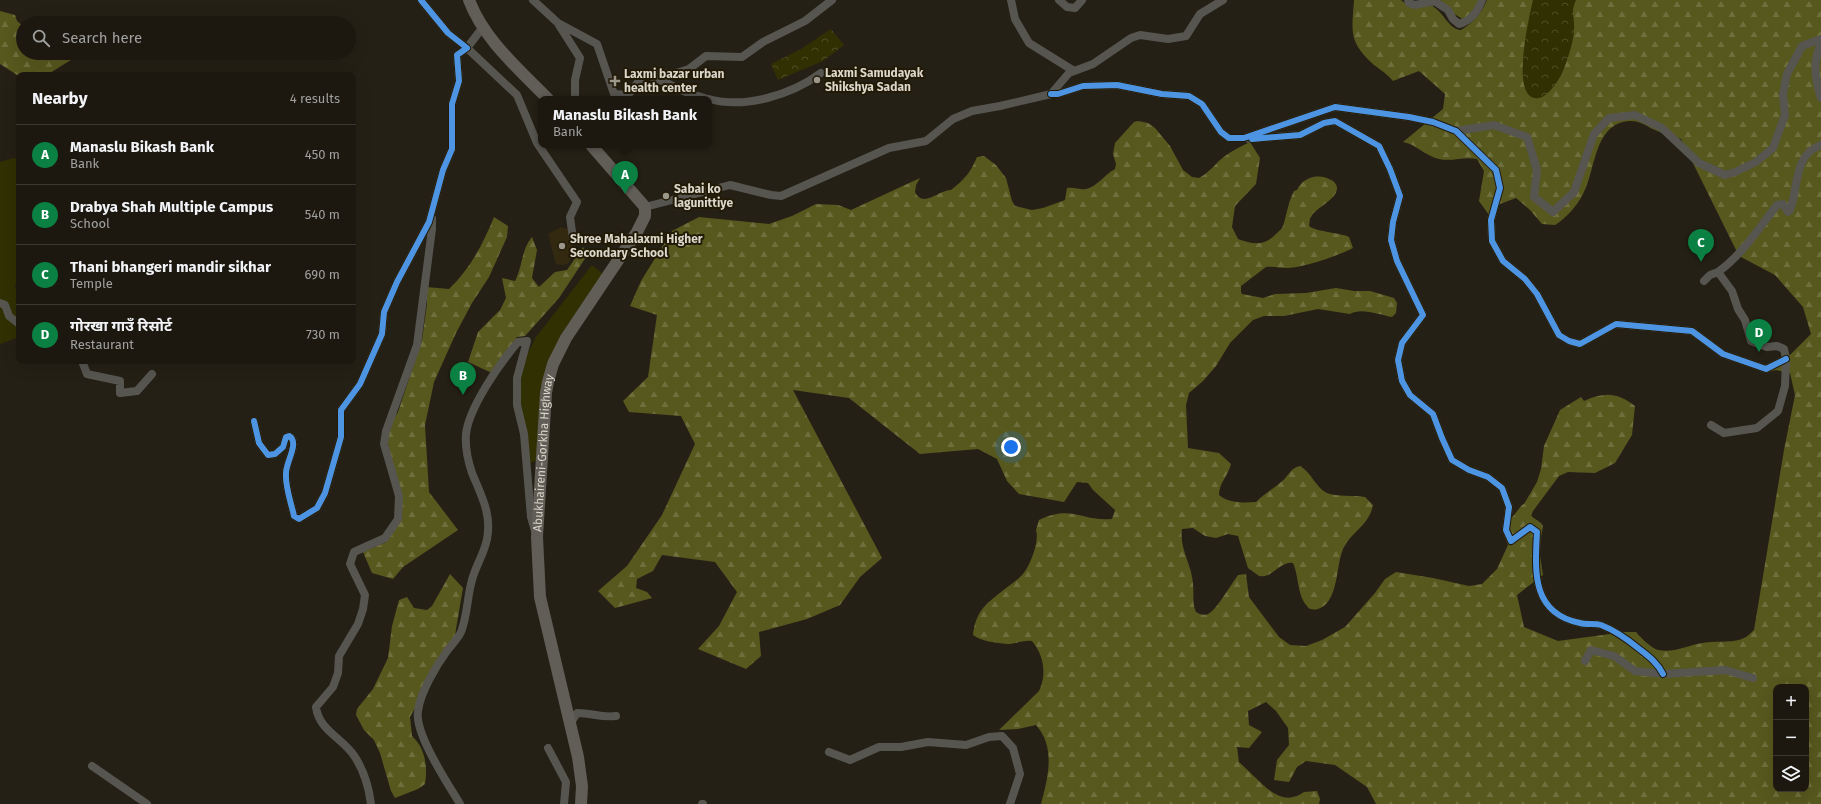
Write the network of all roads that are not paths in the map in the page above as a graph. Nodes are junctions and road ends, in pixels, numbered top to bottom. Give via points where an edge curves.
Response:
1 (421, 0) edge
2 (470, 0) edge
3 (533, 0) edge
4 (832, 0) edge
5 (1011, 0) edge
6 (1059, 0) edge
7 (1082, 0) edge
8 (1223, 0) edge
9 (1408, 0) edge
10 (1482, 0) edge
11 (558, 23) junction
12 (483, 27) junction
13 (1821, 39) edge
14 (1821, 44) edge
15 (467, 48) junction
16 (1074, 70) junction
17 (820, 73) dead end
18 (649, 75) junction
19 (1051, 94) junction
20 (545, 96) edge
21 (575, 96) edge
22 (698, 96) edge
23 (1821, 98) edge
24 (712, 100) edge
25 (1456, 131) junction
26 (1244, 138) junction
27 (538, 144) edge
28 (1821, 145) edge
29 (540, 148) edge
30 (594, 148) edge
31 (645, 207) junction
32 (431, 213) junction
33 (573, 239) dead end
34 (1718, 272) junction
35 (1704, 281) dead end
36 (0, 303) edge
37 (16, 322) edge
38 (1786, 359) junction
39 (83, 364) edge
40 (152, 374) dead end
41 (254, 421) dead end
42 (1711, 425) dead end
43 (537, 537) junction
44 (1585, 661) dead end
45 (1663, 674) junction
46 (1753, 678) dead end
47 (616, 716) dead end
48 (570, 724) junction
49 (548, 748) dead end
50 (829, 752) dead end
51 (92, 766) dead end
52 (147, 804) edge
53 (371, 804) edge
54 (460, 804) edge
55 (564, 804) edge
56 (581, 804) edge
57 (1010, 804) edge

1 - 15 street via 448,33
2 - 12 main road
3 - 11 street
4 - 18 street via 806,21 764,42 742,57 706,56 689,69 676,73
5 - 16 street via 1015,19 1029,42
6 - 7 street via 1067,7 1075,8
8 - 16 street via 1200,14 1186,36 1168,39 1136,36 1093,64
9 - 10 street via 1415,5 1434,1 1448,10 1459,24 1470,20
11 - 18 street via 597,44 614,94 628,95 642,77
11 - 21 street via 580,58 575,80
12 - 15 street
12 - 20 main road via 498,47
13 - 25 street via 1802,46 1787,74 1783,94 1785,115 1773,148 1756,162 1725,175 1699,163 1662,128 1635,115 1609,118 1594,134 1574,192 1553,212 1534,197 1537,170 1527,137 1494,125
14 - 23 street via 1817,51 1815,82
15 - 27 street via 517,95
15 - 32 street via 456,55 459,81 452,104 452,149
16 - 19 street
17 - 24 street via 806,84 766,98 740,102
18 - 22 street
19 - 26 street via 1084,86 1117,85 1162,94 1188,96 1202,104 1221,132 1229,138
19 - 31 street via 972,111 953,119 926,141 889,148 781,196 730,185
25 - 26 street via 1433,122 1335,107
25 - 38 street via 1496,170 1500,188 1491,220 1492,241 1503,261 1525,279 1537,294 1558,335 1569,342 1580,344 1616,324 1666,327 1692,331 1723,354 1766,369
26 - 45 street via 1300,135 1324,123 1335,121 1379,146 1400,196 1391,240 1397,261 1423,315 1402,343 1398,360 1402,381 1410,395 1434,414 1452,460 1488,477 1502,488 1509,507 1506,530 1511,541 1530,527 1537,532 1535,568 1538,588 1545,603 1561,616 1580,623 1600,625 1626,639 1658,664
28 - 34 street via 1812,148 1802,163 1790,210 1788,212 1783,204 1777,205 1732,261
29 - 33 street via 577,202 570,217
30 - 31 main road
31 - 43 main road, Abukhaireni-Gorkha Highway via 643,223 583,311 554,364 546,394
32 - 41 street via 429,222 396,282 384,312 382,334 360,384 341,410 341,437 325,493 317,508 299,519 294,516 287,486 286,472 294,444 292,437 286,437 282,447 275,454 268,455 259,443
32 - 53 street via 432,229 417,345 386,431 384,444 399,496 398,519 385,538 354,552 350,564 365,595 363,610 358,624 339,656 338,673 333,687 316,707 317,717 325,728 355,756 364,773
34 - 35 street
34 - 38 street via 1732,291 1751,341 1767,347 1777,346 1784,349
36 - 37 street via 5,305 9,316
38 - 42 street via 1785,386 1778,411 1768,420 1757,428 1724,433
39 - 40 street via 87,374 120,381 120,393 137,391
43 - 48 main road, Abukhaireni-Gorkha Highway via 540,598
43 - 54 street via 531,516 524,434 517,405 517,378 526,341 518,342 502,361 483,394 466,432 472,471 488,514 487,540 471,584 460,633 428,684 418,711 418,724 424,740
44 - 45 street via 1591,650 1614,656 1635,671
45 - 46 street via 1725,670
47 - 48 street via 577,713
48 - 56 main road, Abukhaireni-Gorkha Highway via 582,786
49 - 55 street via 566,782
50 - 57 street via 850,760 879,747 901,747 928,742 966,745 988,737 1002,736 1013,748 1020,774
51 - 52 street

